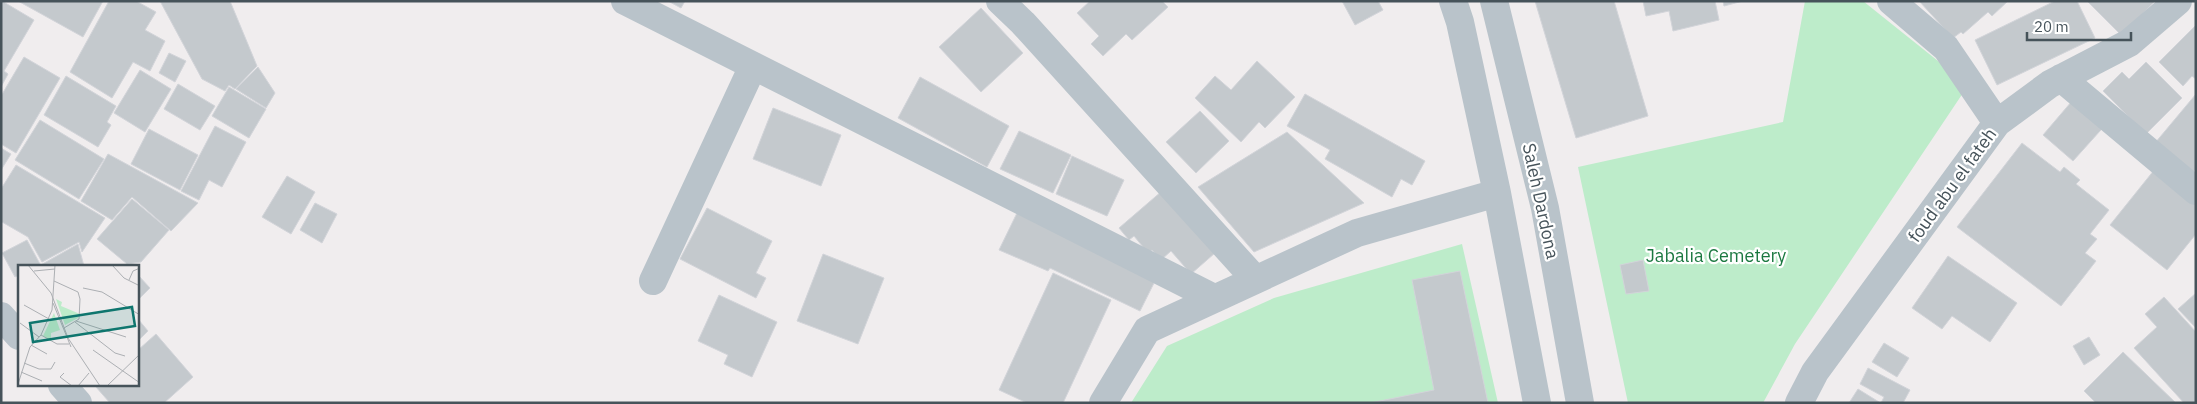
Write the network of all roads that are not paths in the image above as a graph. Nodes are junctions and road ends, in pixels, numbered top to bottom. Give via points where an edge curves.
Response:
1 (625, 1) edge
2 (1000, 1) edge
3 (1453, 1) edge
4 (1494, 1) edge
5 (1891, 1) edge
6 (2178, 1) edge
7 (754, 66) junction
8 (2061, 78) junction
9 (1997, 123) junction
10 (2196, 191) edge
11 (1498, 193) junction
12 (1255, 279) junction
13 (653, 281) dead end
14 (1214, 298) junction
15 (1, 316) edge
16 (18, 335) edge
17 (63, 386) edge
18 (78, 403) edge
19 (1103, 403) edge
20 (1537, 403) edge
21 (1580, 403) edge
22 (1799, 403) edge

1 - 7 street
2 - 12 street
3 - 11 street
4 - 21 street, Saleh Dardona via 1545,208
5 - 9 street via 1946,48
6 - 8 street, foud abu el fateh via 2129,43
7 - 13 street
7 - 14 street
8 - 9 street, foud abu el fateh
8 - 10 street
9 - 22 street, foud abu el fateh via 1815,372
11 - 12 street via 1357,233
11 - 20 street
12 - 14 street
14 - 19 street via 1147,330
15 - 16 street
17 - 18 street

